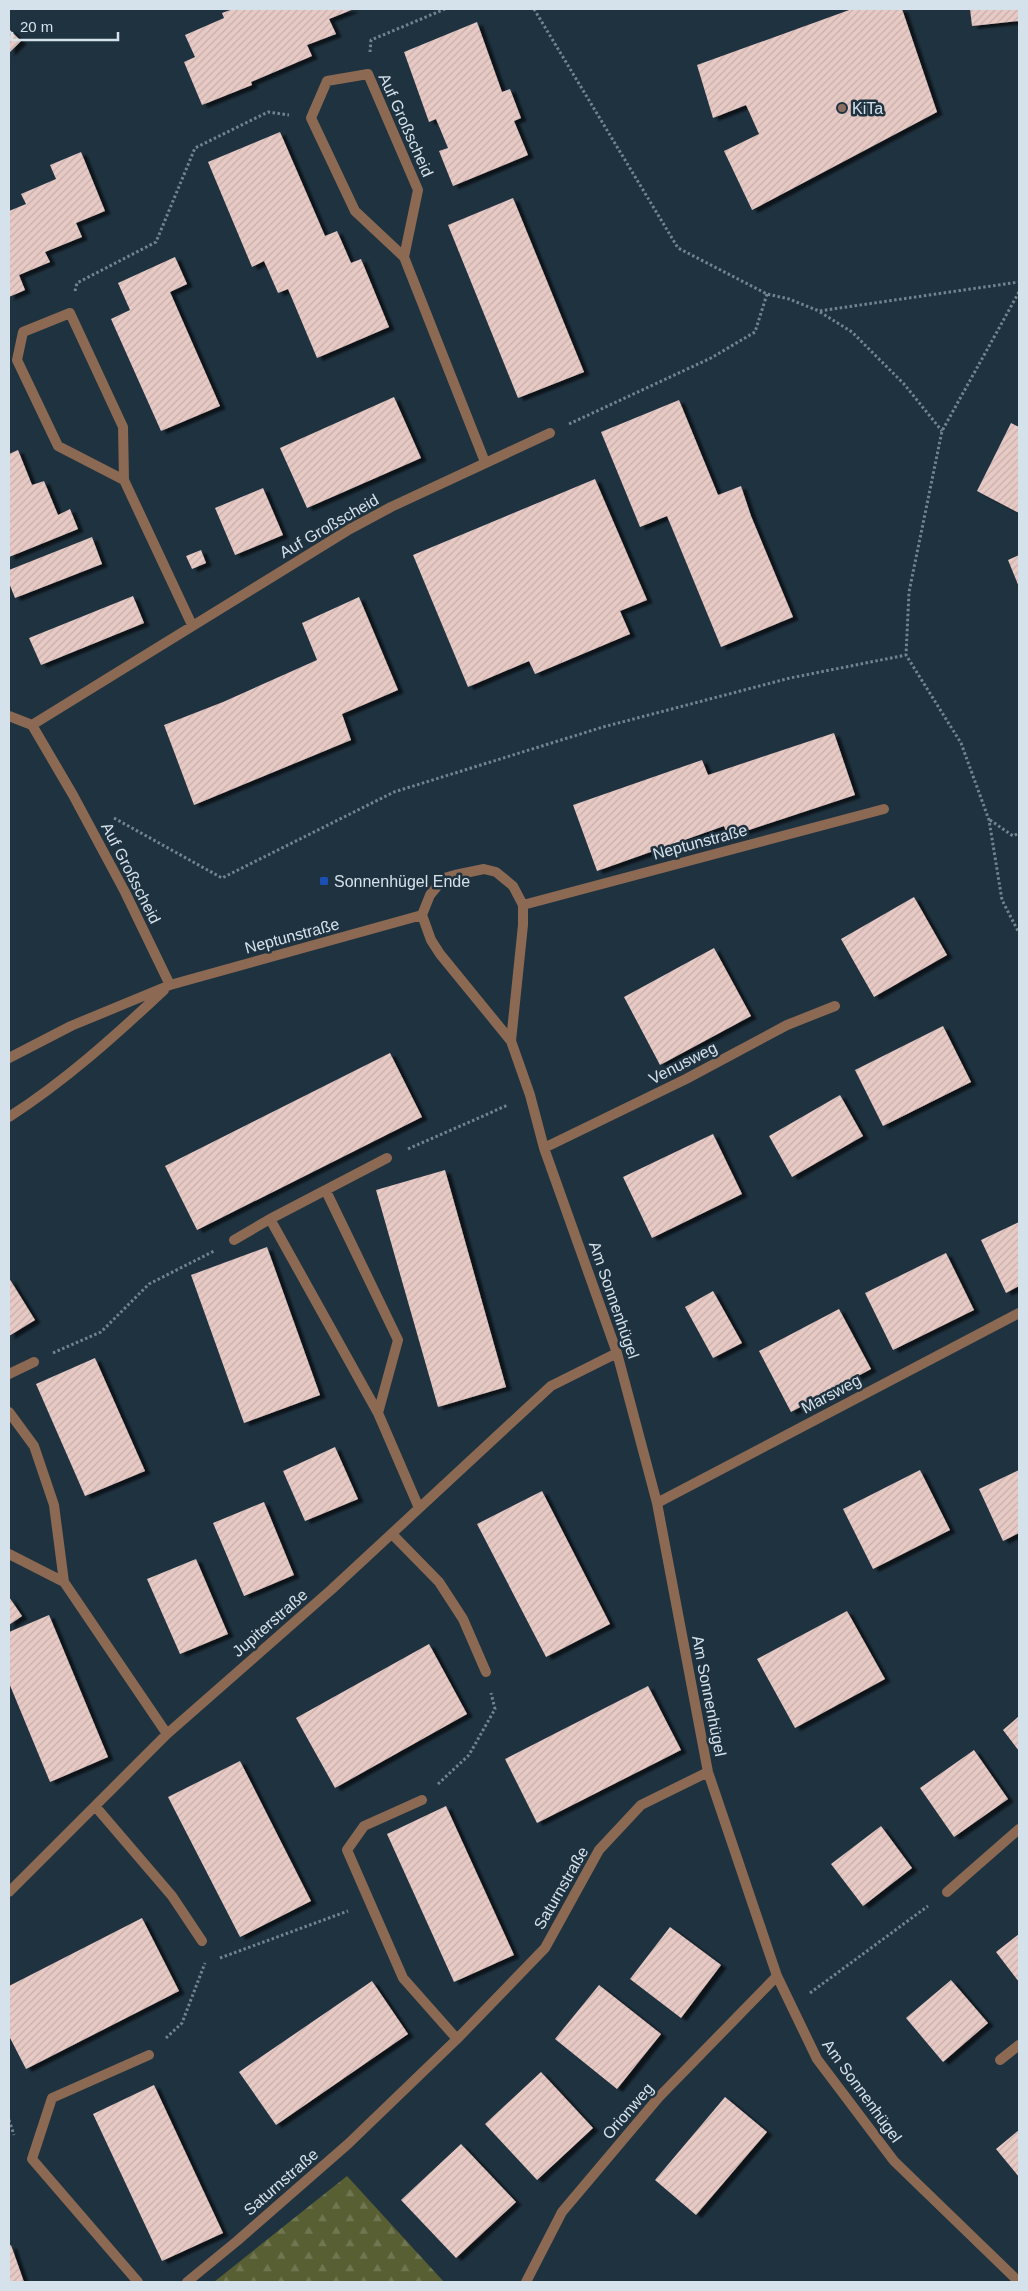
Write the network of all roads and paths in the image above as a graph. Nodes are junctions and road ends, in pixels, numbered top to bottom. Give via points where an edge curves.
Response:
1 (445, 9) edge
2 (534, 9) edge
3 (368, 74) junction
4 (312, 118) junction
5 (404, 257) junction
6 (1019, 282) edge
7 (1019, 292) edge
8 (767, 294) junction
9 (819, 311) junction
10 (70, 313) junction
11 (942, 431) junction
12 (550, 432) joint
13 (485, 462) junction
14 (124, 480) junction
15 (192, 625) junction
16 (906, 655) junction
17 (9, 716) edge
18 (32, 725) junction
19 (73, 795) junction
20 (884, 809) dead end
21 (990, 820) junction
22 (1019, 833) edge
23 (523, 905) junction
24 (422, 915) junction
25 (1019, 932) edge
26 (170, 985) junction
27 (835, 1006) dead end
28 (511, 1041) junction
29 (9, 1058) edge
30 (530, 1095) junction
31 (9, 1117) edge
32 (544, 1148) junction
33 (387, 1158) joint
34 (326, 1191) junction
35 (270, 1219) junction
36 (234, 1240) joint
37 (1019, 1313) edge
38 (617, 1353) junction
39 (34, 1362) joint
40 (9, 1374) edge
41 (9, 1412) edge
42 (378, 1413) junction
43 (657, 1503) junction
44 (419, 1508) junction
45 (392, 1534) junction
46 (9, 1554) edge
47 (64, 1582) junction
48 (486, 1672) joint
49 (167, 1734) junction
50 (708, 1772) junction
51 (422, 1800) joint
52 (95, 1806) junction
53 (1019, 1829) edge
54 (9, 1892) edge
55 (947, 1892) joint
56 (370, 1903) junction
57 (202, 1941) dead end
58 (776, 1976) junction
59 (790, 2007) junction
60 (457, 2039) junction
61 (1019, 2045) edge
62 (148, 2055) joint
63 (1000, 2060) dead end
64 (138, 2282) edge
65 (187, 2282) edge
66 (526, 2282) edge
67 (1019, 2282) edge

1 - 3 path via 371,40
2 - 8 path via 678,248
3 - 4 street, Auf Großscheid via 327,81
3 - 5 street, Auf Großscheid via 418,190
4 - 5 street via 355,212
4 - 10 path via 268,112 195,148 156,242 77,283
5 - 13 street
6 - 9 path
7 - 11 path
8 - 9 path
8 - 12 path via 755,332 711,358
9 - 11 path via 852,332 904,384
10 - 14 street via 123,427
10 - 14 street via 22,332 17,360 58,446
11 - 16 path via 909,592
12 - 13 street, Auf Großscheid
13 - 15 street, Auf Großscheid via 391,507
14 - 15 street
15 - 18 street, Auf Großscheid
16 - 19 path via 790,678 621,722 394,792 222,878
16 - 21 path via 961,743
17 - 18 street
18 - 19 street, Auf Großscheid
19 - 26 street, Auf Großscheid
20 - 23 street, Neptunstraße
21 - 22 path via 1013,836
21 - 25 path via 1002,900
23 - 24 street via 513,886 496,872 484,869 444,878 430,895
23 - 28 street
24 - 26 street, Neptunstraße
24 - 28 street via 440,954
26 - 29 street, Neptunstraße via 71,1026
26 - 31 street, Neptunstraße via 113,1038 38,1099
27 - 32 street, Venusweg via 787,1025 686,1079
28 - 30 street, Am Sonnenhügel
30 - 32 street, Am Sonnenhügel
30 - 33 path
32 - 38 street, Am Sonnenhügel
33 - 34 street
34 - 35 street
34 - 42 street via 398,1340
35 - 36 street
35 - 42 street
36 - 39 path via 149,1284 101,1332
37 - 43 street, Marsweg
38 - 43 street, Am Sonnenhügel
38 - 44 street, Jupiterstraße via 551,1386
39 - 40 street
41 - 47 street via 34,1446 54,1505
42 - 44 street
43 - 50 street, Am Sonnenhügel
44 - 45 street, Jupiterstraße
45 - 48 street via 439,1582 462,1619
45 - 49 street, Jupiterstraße
46 - 47 street
47 - 49 street
48 - 51 path via 495,1709 469,1755
49 - 52 street, Jupiterstraße
50 - 58 street, Am Sonnenhügel
50 - 60 street, Saturnstraße via 641,1804 600,1850 544,1948
51 - 56 street via 364,1826 347,1850
52 - 54 street, Jupiterstraße
52 - 57 street via 172,1896
53 - 55 street
55 - 59 path
56 - 60 street via 403,1978
56 - 62 path via 205,1964 182,2023
58 - 59 street, Am Sonnenhügel
58 - 66 street, Orionweg via 659,2097 562,2212
59 - 67 street, Am Sonnenhügel via 817,2059 894,2160
60 - 65 street, Saturnstraße via 348,2144
61 - 63 street
62 - 64 street via 52,2098 32,2159

